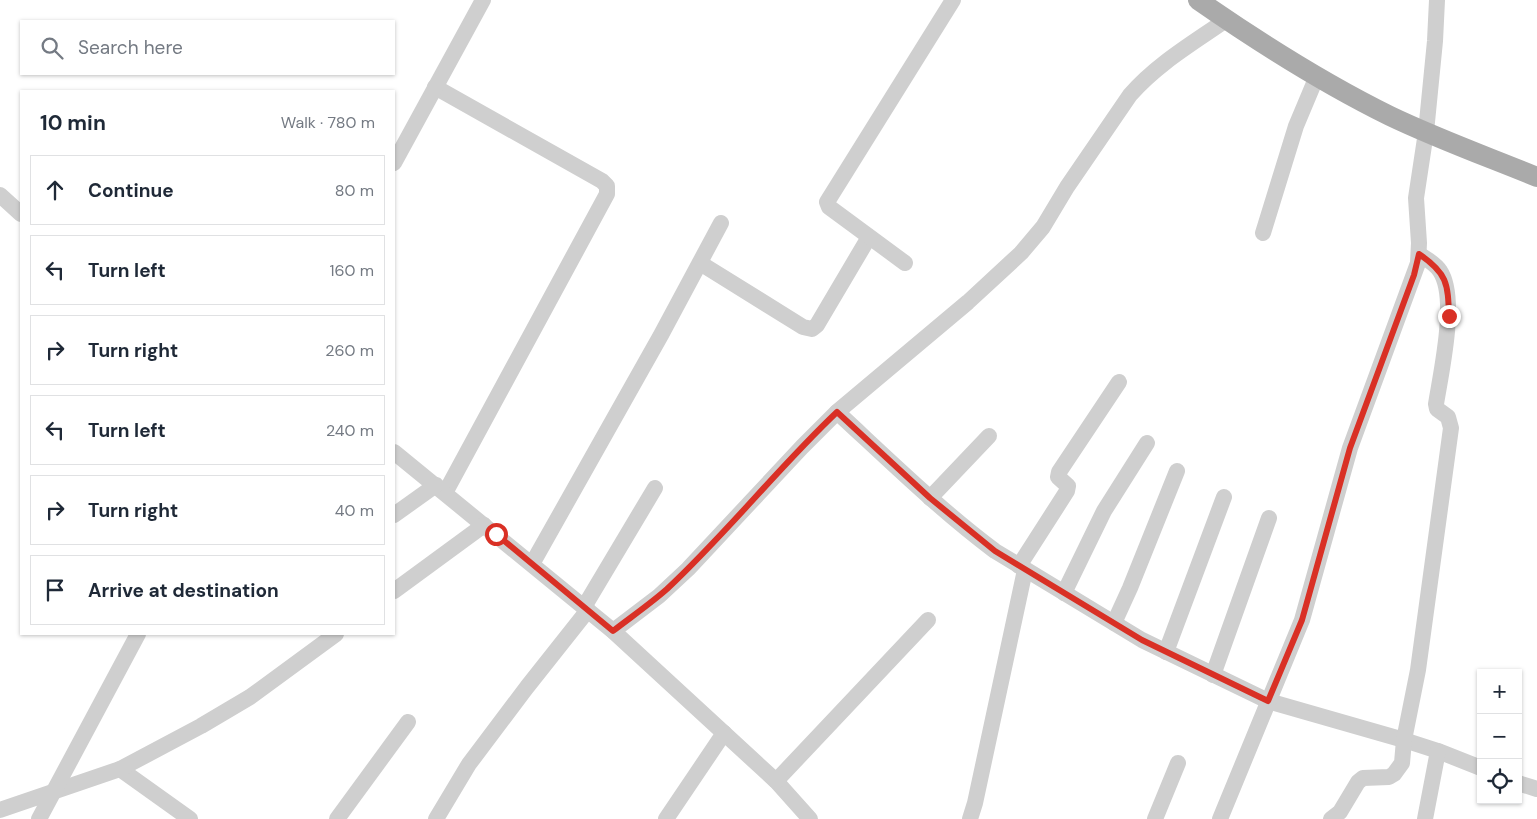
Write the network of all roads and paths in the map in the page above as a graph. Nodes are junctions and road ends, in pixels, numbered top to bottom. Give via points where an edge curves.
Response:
1 (483, 0) edge
2 (953, 0) edge
3 (1198, 0) edge
4 (1437, 0) edge
5 (1226, 20) junction
6 (1317, 76) junction
7 (435, 87) junction
8 (1426, 132) junction
9 (395, 160) edge
10 (1537, 177) edge
11 (0, 196) edge
12 (20, 213) edge
13 (721, 223) dead end
14 (1262, 233) dead end
15 (869, 237) junction
16 (1419, 254) junction
17 (700, 263) junction
18 (905, 263) dead end
19 (1119, 382) dead end
20 (837, 412) junction
21 (989, 436) dead end
22 (1147, 443) dead end
23 (395, 453) edge
24 (1177, 471) dead end
25 (655, 488) dead end
26 (441, 489) junction
27 (1224, 497) dead end
28 (930, 498) junction
29 (395, 514) edge
30 (1269, 518) dead end
31 (484, 524) junction
32 (532, 564) junction
33 (1022, 568) junction
34 (395, 590) edge
35 (1064, 593) junction
36 (586, 609) junction
37 (928, 620) dead end
38 (1114, 623) junction
39 (613, 631) junction
40 (137, 635) edge
41 (335, 635) edge
42 (1166, 652) junction
43 (1213, 675) junction
44 (1268, 701) junction
45 (408, 722) dead end
46 (724, 733) junction
47 (1404, 740) junction
48 (1438, 751) junction
49 (1178, 763) dead end
50 (1477, 766) edge
51 (120, 769) junction
52 (776, 781) junction
53 (1522, 784) edge
54 (1537, 789) edge
55 (52, 792) junction
56 (0, 810) edge
57 (39, 819) edge
58 (190, 819) edge
59 (337, 819) edge
60 (436, 819) edge
61 (666, 819) edge
62 (810, 819) edge
63 (970, 819) edge
64 (1155, 819) edge
65 (1220, 819) edge
66 (1332, 819) edge
67 (1425, 819) edge

1 - 7 street
2 - 15 street via 827,202 829,207
3 - 5 main road
4 - 8 street
5 - 6 main road
5 - 20 street via 1141,82 1067,187 1044,227 1021,253
6 - 8 main road
6 - 14 street via 1296,126
7 - 9 street
7 - 26 street via 607,186 607,194
8 - 10 main road
8 - 16 street via 1416,198
11 - 12 street
13 - 17 street
15 - 17 street via 812,329 803,327
15 - 18 street
16 - 44 street via 1350,448 1302,620
16 - 47 street via 1440,270 1448,290 1449,316 1436,404 1437,410 1448,417 1450,428 1418,670
17 - 32 street
19 - 33 street via 1059,472 1058,477 1068,486 1067,491
20 - 28 street
20 - 39 street via 688,569
21 - 28 street
22 - 35 street via 1104,511
23 - 26 street
24 - 38 street
25 - 36 street
26 - 29 street
26 - 31 street
27 - 42 street
28 - 33 street via 975,536
30 - 43 street
31 - 32 street
31 - 34 street
32 - 36 street
33 - 35 street
33 - 63 street
35 - 38 street
36 - 39 street
36 - 60 street via 469,764
37 - 52 street
38 - 42 street
39 - 46 street
40 - 55 street
41 - 51 street via 250,697
42 - 43 street
43 - 44 street
44 - 47 street
44 - 65 street
45 - 59 street
46 - 52 street
46 - 61 street
47 - 48 street
47 - 66 street via 1402,763 1394,774 1363,778
48 - 50 street
48 - 67 street
49 - 64 street
51 - 55 street
51 - 58 street
52 - 62 street
53 - 54 street
55 - 56 street
55 - 57 street

